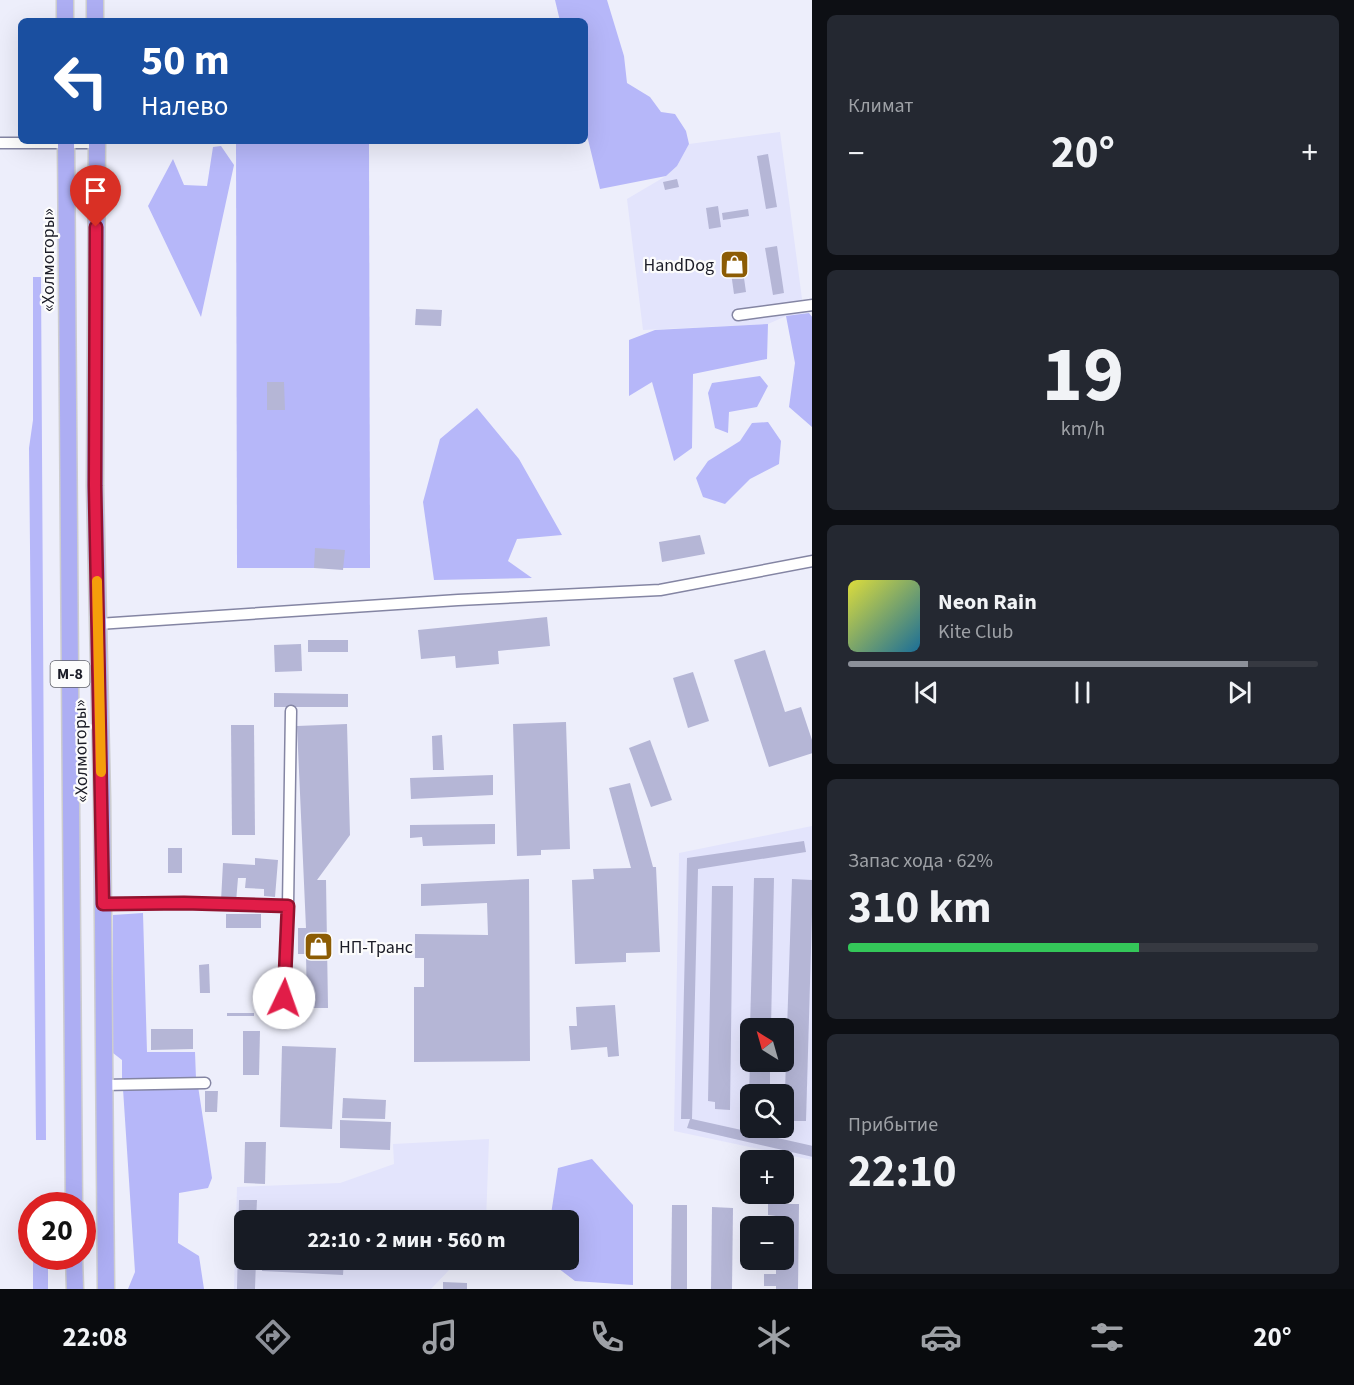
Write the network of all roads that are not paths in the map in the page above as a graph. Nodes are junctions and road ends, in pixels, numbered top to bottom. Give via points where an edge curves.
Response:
1 (64, 0) edge
2 (95, 0) edge
3 (65, 18) edge
4 (95, 18) edge
5 (0, 143) edge
6 (18, 143) edge
7 (66, 144) edge
8 (97, 144) edge
9 (812, 305) edge
10 (738, 315) dead end
11 (812, 561) edge
12 (98, 624) junction
13 (291, 711) dead end
14 (103, 904) junction
15 (288, 906) junction
16 (284, 998) dead end
17 (205, 1083) dead end
18 (104, 1085) junction
19 (74, 1192) edge
20 (74, 1270) edge
21 (75, 1289) edge
22 (106, 1289) edge

1 - 3 highway
2 - 4 highway
5 - 6 street
7 - 19 highway, «Холмогоры» / М-8
8 - 12 highway, «Холмогоры» / М-8
9 - 10 street
11 - 12 street via 660,590
12 - 14 highway, «Холмогоры» / М-8
13 - 15 street
14 - 15 street
14 - 18 highway, «Холмогоры» / М-8
15 - 16 street
17 - 18 street
18 - 22 highway, «Холмогоры» / М-8
20 - 21 highway

